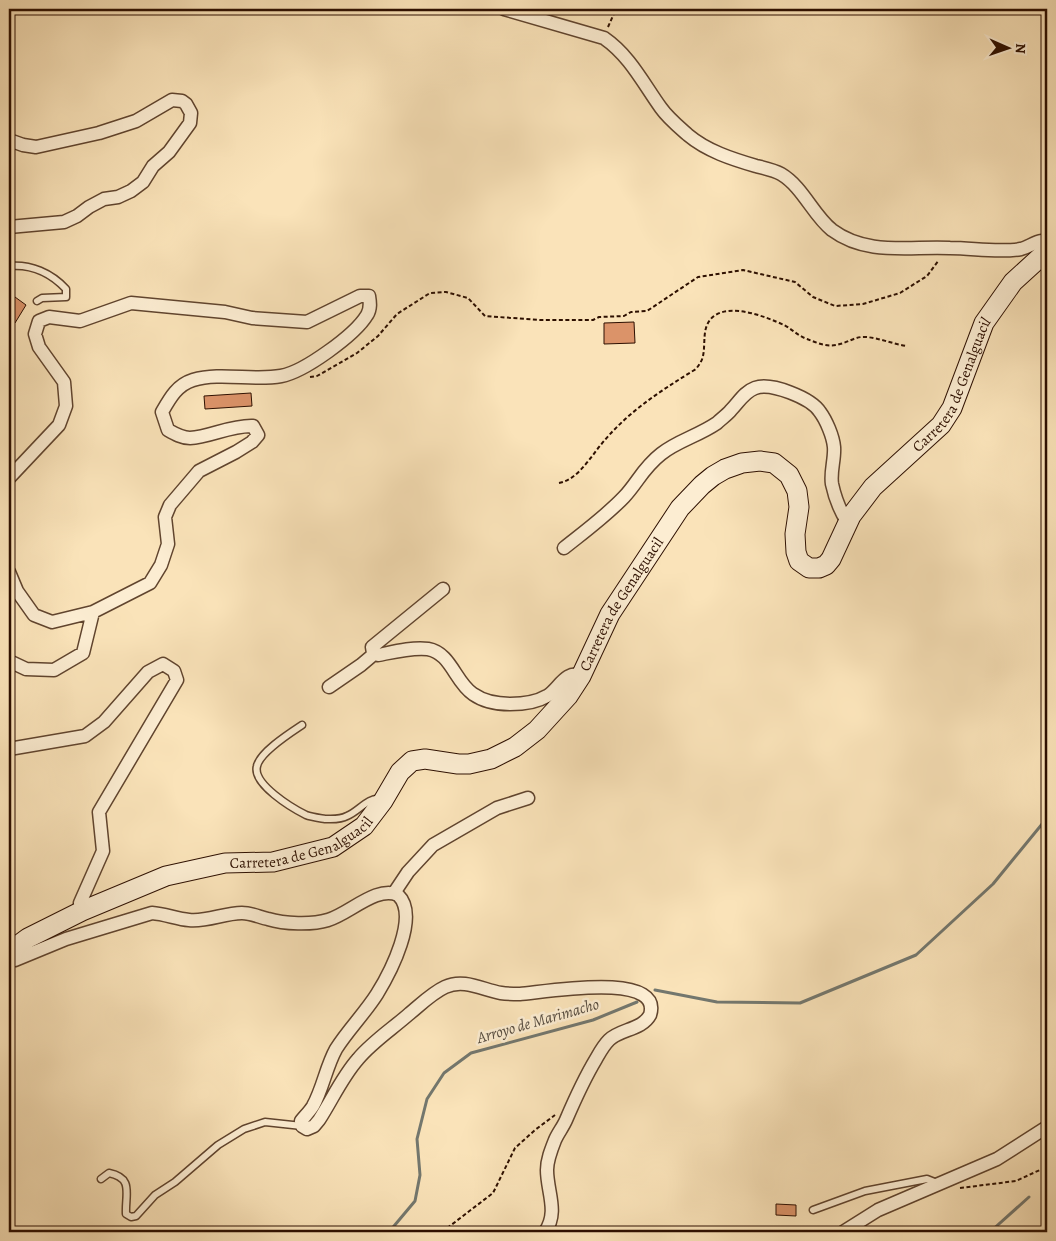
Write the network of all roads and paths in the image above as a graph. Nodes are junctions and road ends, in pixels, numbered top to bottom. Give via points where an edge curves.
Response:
1 (504, 9) edge
2 (616, 9) edge
3 (604, 38) junction
4 (9, 140) edge
5 (9, 227) edge
6 (1047, 245) edge
7 (947, 248) junction
8 (1047, 251) edge
9 (9, 266) edge
10 (37, 300) dead end
11 (907, 346) dead end
12 (291, 374) junction
13 (9, 478) edge
14 (559, 483) dead end
15 (848, 523) junction
16 (564, 548) dead end
17 (9, 572) edge
18 (442, 589) dead end
19 (93, 612) junction
20 (374, 654) junction
21 (9, 661) edge
22 (581, 676) junction
23 (328, 687) dead end
24 (302, 725) dead end
25 (9, 749) edge
26 (528, 798) dead end
27 (383, 801) junction
28 (394, 893) junction
29 (82, 911) junction
30 (9, 952) edge
31 (9, 960) edge
32 (555, 1115) dead end
33 (302, 1126) junction
34 (1047, 1127) edge
35 (1047, 1172) edge
36 (101, 1179) dead end
37 (940, 1184) junction
38 (813, 1210) dead end
39 (1047, 1212) edge
40 (442, 1232) edge
41 (545, 1232) edge
42 (843, 1232) edge
43 (1041, 1232) edge

1 - 3 street
2 - 3 path
3 - 7 street via 632,65 662,110 688,135 726,157 779,173 790,180 832,229 854,242 875,248
4 - 5 street via 36,147 99,133 136,121 172,100 182,101 191,113 190,123 169,152 131,191 104,199 64,222
6 - 7 street via 1042,241 1021,249
7 - 12 path via 927,276 900,293 863,304 835,306 813,297 795,282 743,270 698,277 647,311 593,320 484,316 468,298 446,292 430,293 397,314 357,354 317,376 301,378
8 - 15 street, Carretera de Genalguacil via 1013,282 984,323 952,408 941,425 873,487
9 - 10 lane via 22,265 39,270 59,281 66,289 66,297
11 - 14 path via 865,337 824,345 756,314 742,311 720,313 708,322 704,354 696,369 637,407 568,481
12 - 13 street via 341,344 368,315 369,296 360,296 307,322 132,303 80,321 49,317 39,321 36,334 39,347 64,382 66,406 59,425
12 - 19 street via 193,380 174,390 162,412 168,430 179,436 190,438 243,426 253,426 258,435 236,452 199,471 170,505 165,517 168,544 150,583
15 - 16 street via 836,500 832,483 834,446 820,411 804,399 766,386 747,392 730,411 700,434 662,452 643,470 611,511
15 - 22 street, Carretera de Genalguacil via 826,565 809,568 800,562 796,552 799,507 797,491 789,475 774,464 760,461 742,463 713,476 680,508 638,570 610,614
17 - 19 street via 34,616 52,622
18 - 20 street via 374,644
19 - 21 street via 83,653 54,670 26,669
20 - 22 street via 418,649 434,651 447,661 473,694 489,702 530,702 548,696 569,676
20 - 23 street
22 - 27 street, Carretera de Genalguacil via 568,696 537,730 515,747 490,759 469,764 425,759 412,761 400,772
24 - 27 lane via 280,739 259,761 256,772 261,783 290,806 308,816 323,819 349,816 372,799
25 - 29 street via 85,736 104,722 148,672 163,664 174,671 177,680 100,812 102,851 80,903
26 - 28 street via 498,808 433,845
27 - 29 street, Carretera de Genalguacil via 364,826 333,847 273,862 225,864 166,876
28 - 31 street via 381,893 341,915 308,923 270,920 242,913 190,920 152,913
28 - 33 street via 405,906 406,919 393,963 377,993 336,1049 313,1107 301,1121
29 - 30 street, Carretera de Genalguacil via 28,938
32 - 40 path via 515,1148 493,1193
33 - 36 lane via 265,1122 244,1129 218,1145 155,1195 136,1216 126,1214 124,1179 109,1173
33 - 41 street via 307,1129 314,1126 357,1059 446,986 459,984 501,994 588,987 613,987 638,993 650,1004 650,1015 646,1021 611,1038 603,1046 549,1154 547,1168 553,1206
34 - 37 street via 997,1159
35 - 37 path via 1042,1169 1016,1181 958,1188
37 - 38 lane via 927,1179 865,1190
37 - 42 street via 878,1210
39 - 43 path

